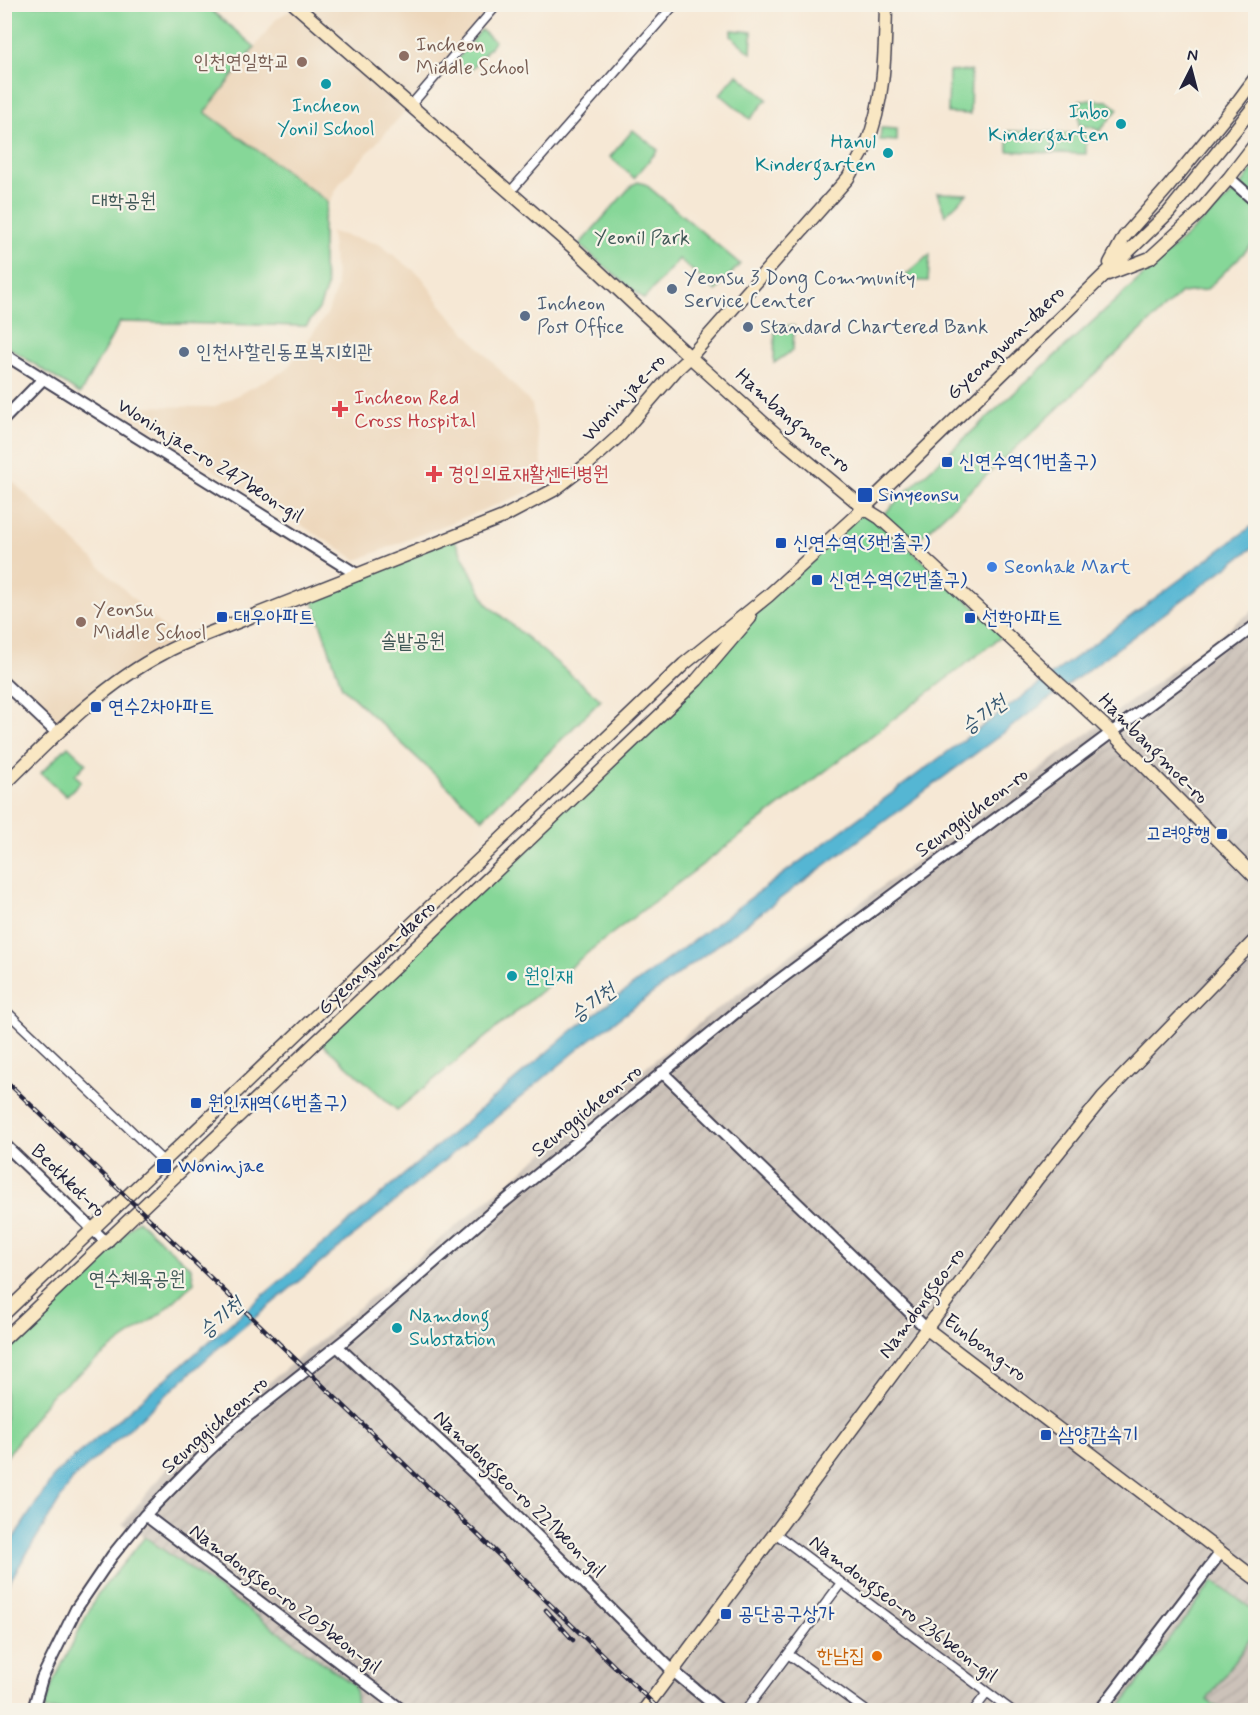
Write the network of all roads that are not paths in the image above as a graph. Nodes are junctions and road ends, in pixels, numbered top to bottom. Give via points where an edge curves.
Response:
1 (294, 4) edge
2 (498, 4) edge
3 (675, 4) edge
4 (886, 4) edge
5 (1256, 77) edge
6 (1256, 104) edge
7 (411, 105) junction
8 (1256, 143) edge
9 (1229, 178) junction
10 (510, 192) junction
11 (1256, 202) edge
12 (1104, 275) junction
13 (4, 354) edge
14 (690, 357) junction
15 (43, 379) junction
16 (4, 419) edge
17 (864, 508) junction
18 (358, 575) junction
19 (768, 596) junction
20 (1256, 624) edge
21 (4, 682) edge
22 (1111, 732) junction
23 (57, 733) junction
24 (4, 785) edge
25 (1256, 878) edge
26 (1256, 939) edge
27 (4, 1009) edge
28 (662, 1072) junction
29 (4, 1144) edge
30 (163, 1161) junction
31 (92, 1229) junction
32 (107, 1243) junction
33 (4, 1314) edge
34 (927, 1329) junction
35 (4, 1339) edge
36 (337, 1346) junction
37 (145, 1515) junction
38 (775, 1533) junction
39 (1221, 1552) junction
40 (1256, 1579) edge
41 (841, 1583) junction
42 (788, 1654) junction
43 (673, 1671) junction
44 (987, 1693) junction
45 (33, 1710) edge
46 (402, 1710) edge
47 (644, 1710) edge
48 (720, 1710) edge
49 (746, 1710) edge
50 (865, 1710) edge
51 (974, 1710) edge
52 (1011, 1710) edge
53 (1100, 1710) edge

1 - 7 main road, Hambangmoe-ro
2 - 7 street
3 - 10 street
4 - 14 main road, Woninjae-ro via 881,98 866,147 848,178
5 - 12 main road via 1124,237
6 - 12 main road, Gyeongwon-daero via 1169,212
7 - 10 main road, Hambangmoe-ro
8 - 9 main road
9 - 11 street
9 - 12 main road via 1198,214 1150,258
10 - 14 main road, Hambangmoe-ro
12 - 17 main road, Gyeongwon-daero
13 - 15 street, Woninjae-ro 247beon-gil
14 - 17 main road, Hambangmoe-ro
14 - 18 main road, Woninjae-ro via 620,435 554,490 503,517
15 - 16 street
15 - 18 street, Woninjae-ro 247beon-gil
17 - 19 main road, Gyeongwon-daero
17 - 22 main road, Hambangmoe-ro via 911,546
18 - 23 main road, Woninjae-ro via 164,652 100,696
19 - 30 main road, Gyeongwon-daero via 684,664
19 - 32 main road, Gyeongwon-daero via 697,680
20 - 22 street, Seunggicheon-ro
21 - 23 street
22 - 25 main road, Hambangmoe-ro
22 - 28 street, Seunggicheon-ro via 783,976
23 - 24 main road, Woninjae-ro
26 - 34 main road, Namdongseo-ro via 1103,1097 1037,1179
27 - 30 street
28 - 34 street, Eunbong-ro
28 - 36 street, Seunggicheon-ro
29 - 31 street, Beotkkot-ro
30 - 31 main road, Gyeongwon-daero
31 - 32 street, Beotkkot-ro
31 - 33 main road, Gyeongwon-daero
32 - 35 main road, Gyeongwon-daero
34 - 38 main road, Namdongseo-ro
34 - 39 main road, Eunbong-ro
36 - 37 street, Seunggicheon-ro via 234,1427
36 - 43 street, Namdongseo-ro 221beon-gil via 477,1476
37 - 45 street, Seunggicheon-ro via 76,1609 42,1678
37 - 46 street, Namdongseo-ro 205beon-gil
38 - 41 street, Namdongseo-ro 236beon-gil
38 - 43 main road, Namdongseo-ro
39 - 40 main road, Eunbong-ro
39 - 53 street
41 - 42 street
41 - 44 street, Namdongseo-ro 236beon-gil
42 - 49 street
42 - 50 street
43 - 47 main road, Namdongseo-ro
43 - 48 street, Namdongseo-ro 221beon-gil
44 - 51 street
44 - 52 street, Namdongseo-ro 236beon-gil

